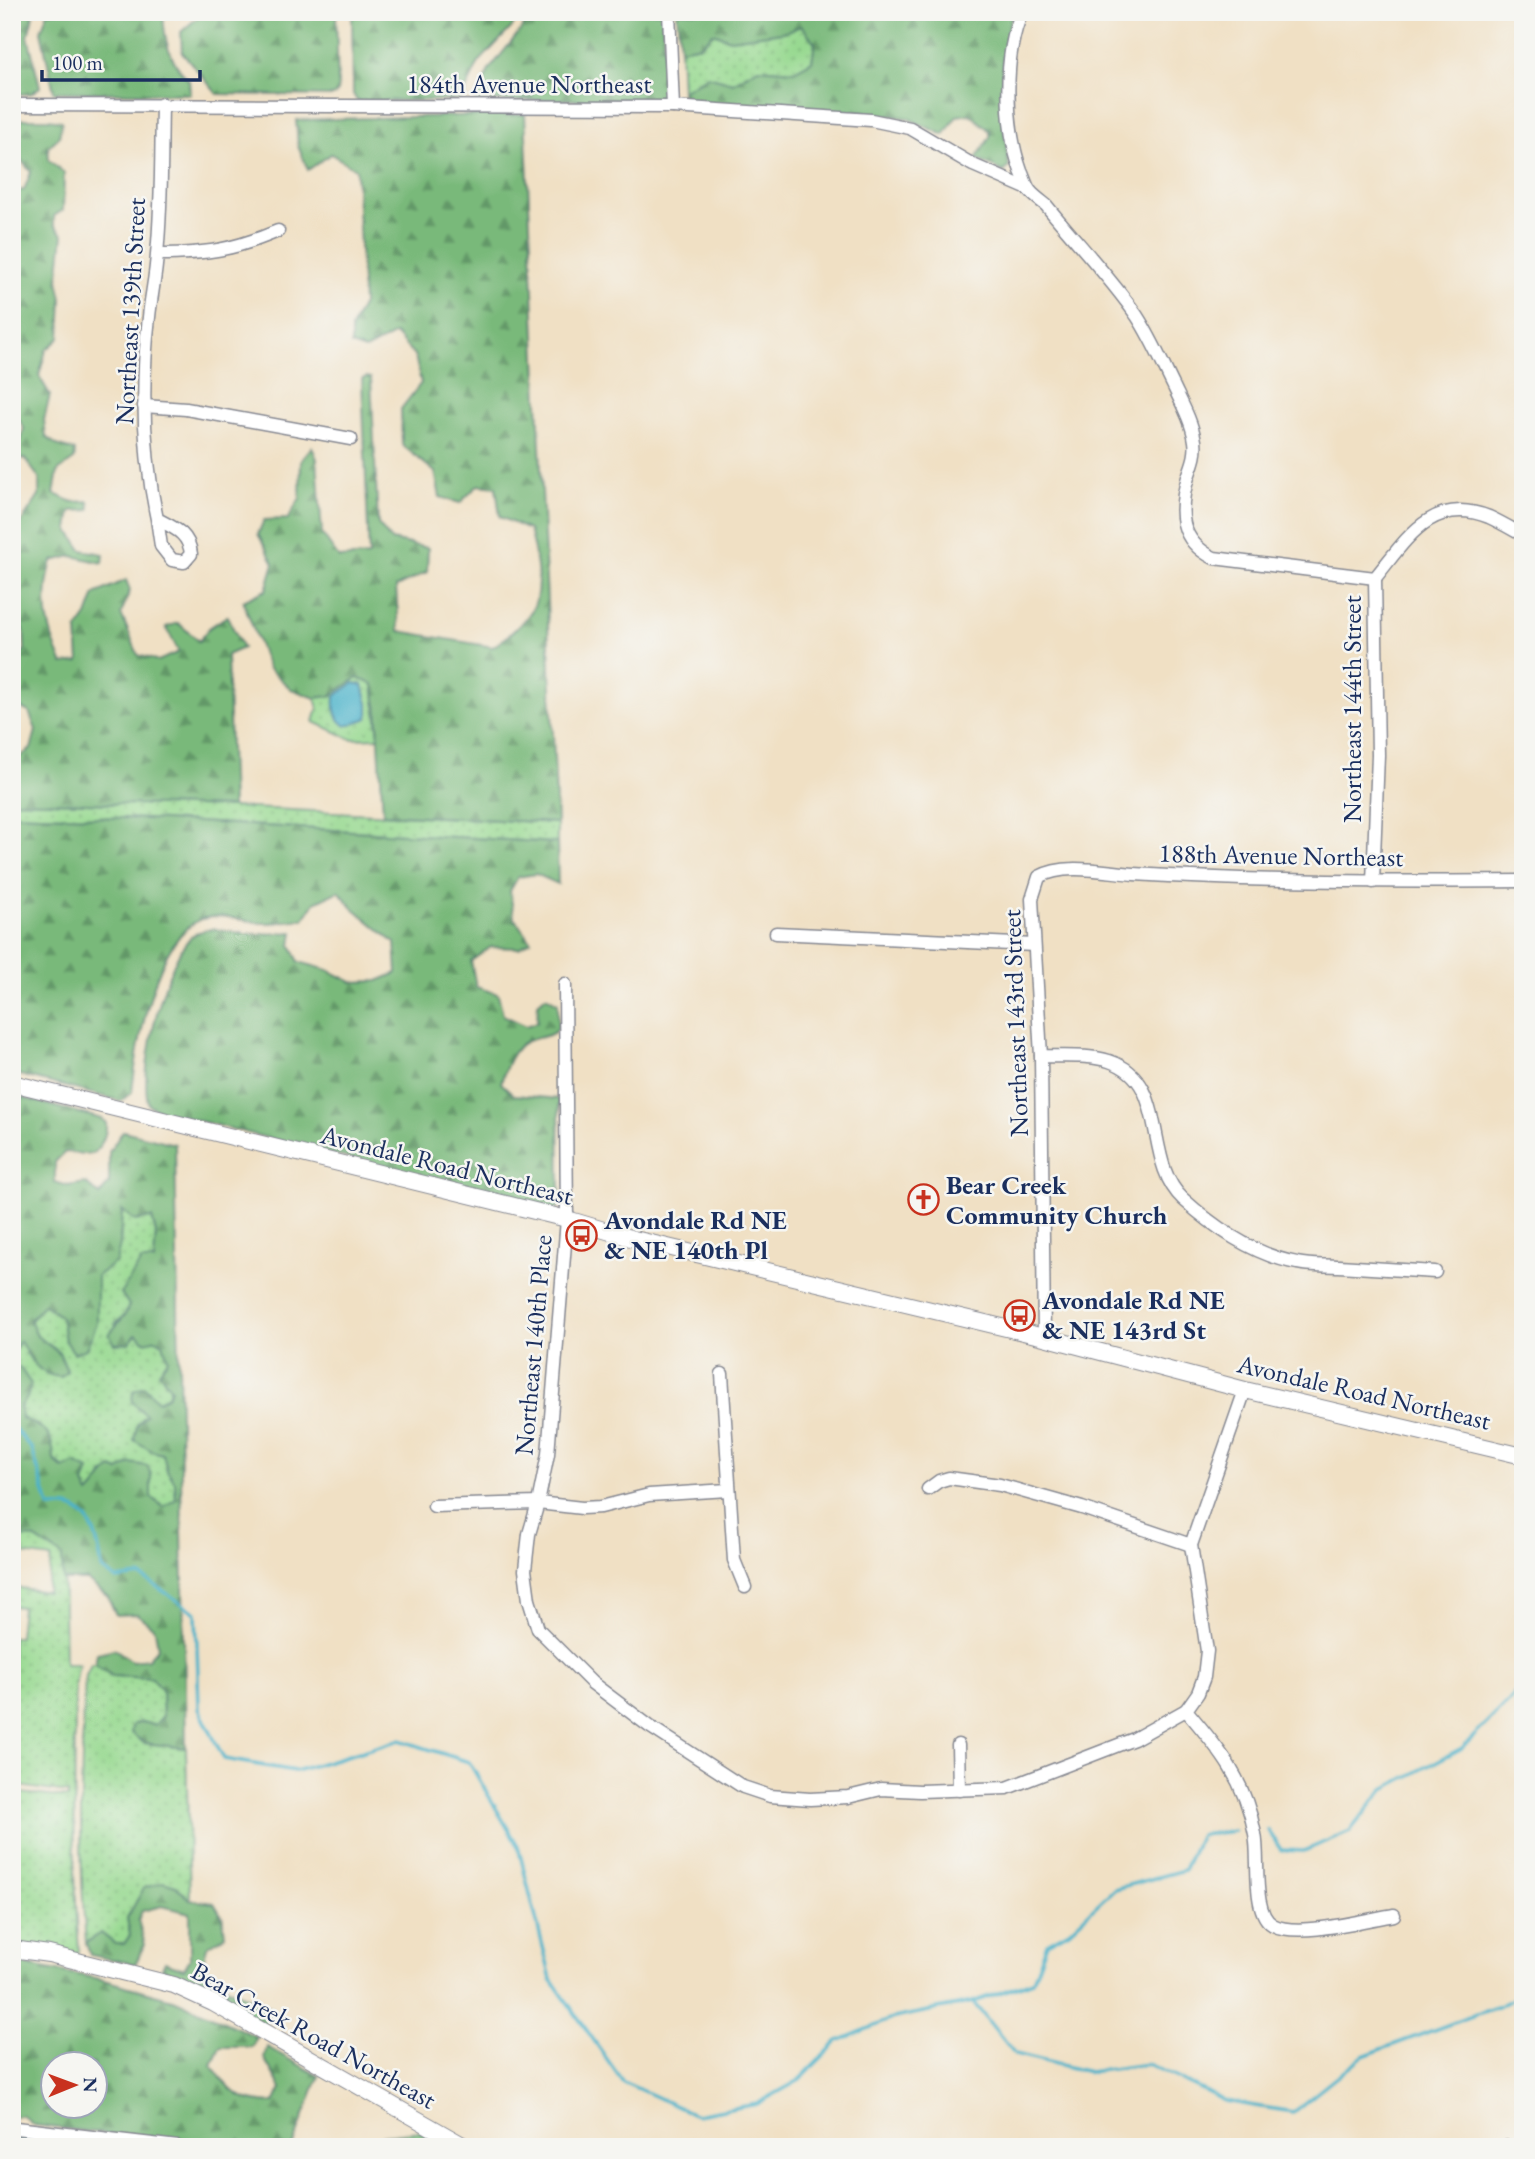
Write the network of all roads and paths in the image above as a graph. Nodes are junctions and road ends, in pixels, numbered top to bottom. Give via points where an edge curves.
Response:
1 (669, 12) edge
2 (1023, 12) edge
3 (162, 104) junction
4 (12, 105) edge
5 (673, 107) junction
6 (1028, 190) junction
7 (278, 230) dead end
8 (158, 254) junction
9 (144, 406) junction
10 (351, 439) dead end
11 (157, 519) dead end
12 (1523, 535) edge
13 (1375, 578) junction
14 (1039, 877) joint
15 (1523, 881) edge
16 (1373, 882) junction
17 (776, 933) dead end
18 (1034, 945) junction
19 (565, 984) dead end
20 (1041, 1056) junction
21 (12, 1083) edge
22 (567, 1219) junction
23 (1435, 1272) dead end
24 (1044, 1337) junction
25 (722, 1374) dead end
26 (1245, 1390) junction
27 (1523, 1456) edge
28 (928, 1489) dead end
29 (728, 1490) junction
30 (538, 1503) junction
31 (434, 1506) dead end
32 (1191, 1545) junction
33 (745, 1587) dead end
34 (1186, 1710) junction
35 (958, 1745) dead end
36 (959, 1790) junction
37 (1394, 1915) dead end
38 (12, 1949) edge
39 (16, 2127) dead end
40 (442, 2140) edge
41 (1523, 2146) edge
42 (178, 2147) edge
43 (466, 2147) edge
44 (1506, 2147) edge

1 - 5 street
2 - 6 street via 1009,75 1011,134
3 - 4 street, 184th Avenue Northeast
3 - 5 street, 184th Avenue Northeast
3 - 8 street, Northeast 139th Street
5 - 6 street, 184th Avenue Northeast via 871,120 910,128
6 - 13 street via 1046,205 1120,294 1171,380 1195,442 1183,522 1199,551 1214,558
7 - 8 street via 215,252
8 - 9 street, Northeast 139th Street via 148,320
9 - 10 street via 186,408
9 - 11 street, Northeast 139th Street via 149,481
12 - 13 street via 1488,517 1449,511 1416,529
13 - 16 street, Northeast 144th Street via 1378,755
14 - 16 street, 188th Avenue Northeast via 1079,870 1226,880
14 - 18 street, Northeast 143rd Street via 1032,899
15 - 16 street, 188th Avenue Northeast
17 - 18 street
18 - 20 street, Northeast 143rd Street
19 - 22 street, Northeast 140th Place
20 - 23 street via 1108,1060 1139,1082 1151,1104 1166,1177 1181,1198 1233,1239 1297,1264
20 - 24 street, Northeast 143rd Street
21 - 22 main road, Avondale Road Northeast
22 - 24 main road, Avondale Road Northeast
22 - 30 street, Northeast 140th Place via 548,1454
24 - 26 main road, Avondale Road Northeast
25 - 29 street
26 - 27 main road, Avondale Road Northeast
26 - 32 street
28 - 32 street via 949,1479 999,1485
29 - 30 street via 649,1495 601,1507
29 - 33 street via 734,1560
30 - 31 street
30 - 36 street, Northeast 140th Place via 525,1570 528,1601 538,1629 592,1683 699,1760 743,1787 770,1796 810,1799 881,1789
32 - 34 street via 1207,1651 1201,1685
34 - 36 street, Northeast 140th Place via 1133,1739 1007,1788
34 - 37 street via 1223,1753 1245,1796 1256,1836 1262,1912 1270,1924 1297,1931
35 - 36 street
38 - 40 main road, Bear Creek Road Northeast via 174,1985 213,2003
39 - 42 street
40 - 43 main road, Bear Creek Road Northeast
41 - 44 street

